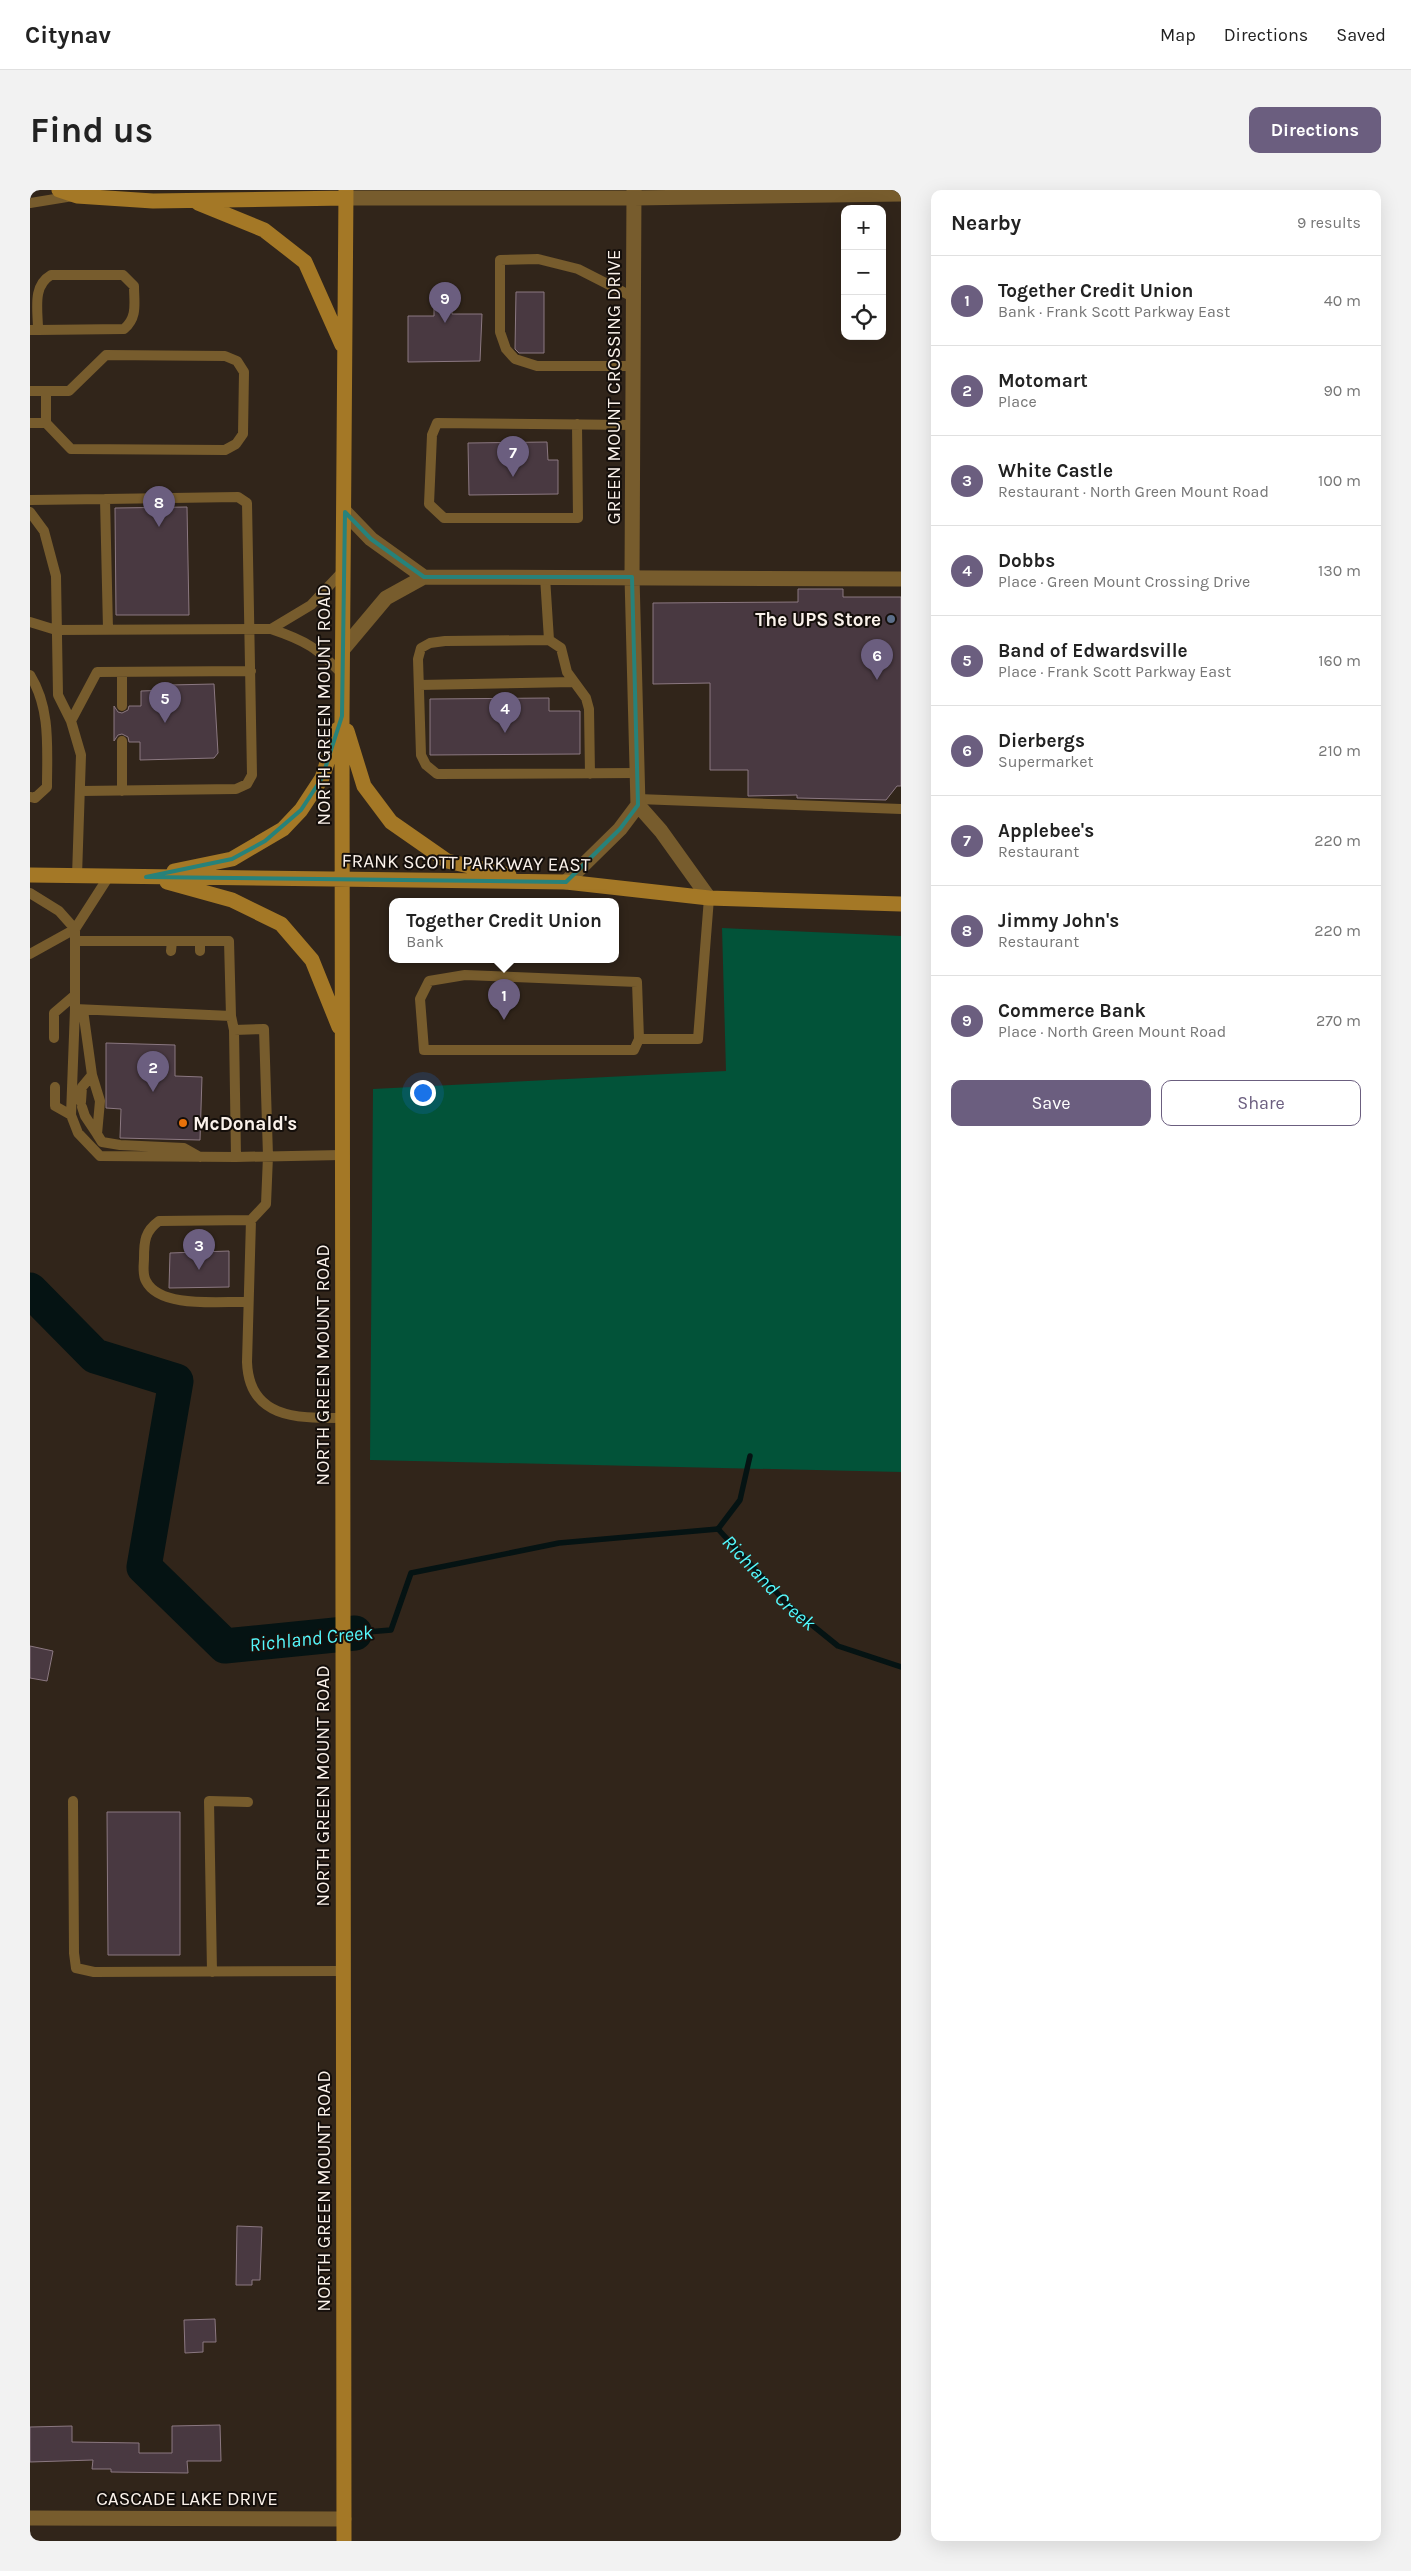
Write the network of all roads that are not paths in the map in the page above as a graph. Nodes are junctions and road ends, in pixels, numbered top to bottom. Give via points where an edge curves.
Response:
1 (59, 190) edge
2 (228, 190) edge
3 (800, 192) edge
4 (346, 194) edge
5 (634, 194) edge
6 (901, 194) edge
7 (77, 196) junction
8 (192, 200) junction
9 (30, 203) edge
10 (633, 297) junction
11 (34, 330) edge
12 (345, 352) junction
13 (633, 366) junction
14 (30, 391) edge
15 (46, 391) junction
16 (30, 422) edge
17 (46, 423) junction
18 (577, 424) junction
19 (632, 425) junction
20 (105, 499) junction
21 (30, 500) edge
22 (30, 512) edge
23 (345, 512) junction
24 (344, 570) junction
25 (424, 577) junction
26 (545, 577) junction
27 (632, 577) junction
28 (901, 579) edge
29 (30, 622) edge
30 (108, 629) junction
31 (250, 629) junction
32 (271, 629) junction
33 (56, 630) junction
34 (549, 640) junction
35 (344, 648) junction
36 (251, 671) junction
37 (122, 672) junction
38 (30, 675) edge
39 (343, 675) junction
40 (574, 682) junction
41 (419, 685) junction
42 (122, 706) dead end
43 (342, 716) junction
44 (71, 721) junction
45 (122, 741) dead end
46 (637, 773) junction
47 (590, 774) junction
48 (122, 790) junction
49 (81, 791) junction
50 (30, 798) edge
51 (638, 802) junction
52 (901, 809) edge
53 (30, 875) edge
54 (77, 876) junction
55 (109, 876) junction
56 (146, 877) junction
57 (342, 879) junction
58 (539, 882) junction
59 (566, 882) junction
60 (30, 893) edge
61 (709, 898) junction
62 (901, 904) edge
63 (75, 929) junction
64 (75, 941) junction
65 (30, 954) edge
66 (75, 995) junction
67 (199, 1004) dead end
68 (79, 1009) junction
69 (198, 1015) junction
70 (231, 1016) junction
71 (234, 1030) junction
72 (343, 1036) junction
73 (54, 1038) dead end
74 (639, 1039) junction
75 (92, 1075) junction
76 (54, 1086) dead end
77 (71, 1115) junction
78 (97, 1134) junction
79 (342, 1155) junction
80 (268, 1156) junction
81 (202, 1158) junction
82 (236, 1158) junction
83 (251, 1220) junction
84 (248, 1302) junction
85 (341, 1418) junction
86 (73, 1801) dead end
87 (248, 1802) dead end
88 (342, 1971) junction
89 (212, 1972) junction
90 (30, 2518) edge
91 (344, 2519) junction
92 (344, 2541) edge

1 - 7 street
2 - 8 street
3 - 5 street
3 - 6 street
4 - 5 street
4 - 8 street
4 - 12 street, NORTH GREEN MOUNT ROAD
5 - 10 street, GREEN MOUNT CROSSING DRIVE
7 - 8 street
7 - 9 lane
8 - 12 street via 264,230 305,262
10 - 13 street, GREEN MOUNT CROSSING DRIVE
10 - 13 lane via 578,270 538,259 500,260 500,332 506,349 515,359 537,366
11 - 11 lane via 124,329 135,314 134,286 123,274 51,274 42,280 38,289
12 - 23 street, NORTH GREEN MOUNT ROAD
13 - 19 street, GREEN MOUNT CROSSING DRIVE
14 - 15 lane
15 - 17 lane
15 - 17 lane via 69,391 106,355 225,356 237,361 244,372 243,434 236,444 224,450 71,449
16 - 17 lane
18 - 18 lane via 437,423 432,436 429,504 444,518 578,518
18 - 19 lane
19 - 27 street, GREEN MOUNT CROSSING DRIVE
20 - 21 lane
20 - 30 lane
20 - 31 lane via 238,497 247,504
22 - 33 lane via 44,531 56,576
23 - 24 street, NORTH GREEN MOUNT ROAD
23 - 25 street via 371,539
24 - 32 lane via 311,605
24 - 35 street, NORTH GREEN MOUNT ROAD
25 - 26 street
25 - 35 street via 386,598
26 - 27 street
26 - 34 lane
27 - 28 street
27 - 46 street, GREEN MOUNT CROSSING DRIVE
29 - 33 lane
30 - 31 lane
30 - 33 lane
31 - 32 lane
31 - 36 lane
32 - 39 lane via 300,638
33 - 44 lane via 58,695
34 - 40 lane via 561,648 567,672
34 - 41 lane via 430,643 421,648 418,659
35 - 39 street, NORTH GREEN MOUNT ROAD
36 - 37 lane
36 - 48 lane via 252,775 247,784 236,789
37 - 42 lane
37 - 44 lane via 97,672
38 - 50 lane via 39,690 47,732 46,787 35,798
39 - 43 street, NORTH GREEN MOUNT ROAD
40 - 41 lane
40 - 47 lane via 586,698 589,710
41 - 47 lane via 420,755 437,774
43 - 56 street via 322,778 301,810 283,829 232,859
43 - 57 street, NORTH GREEN MOUNT ROAD
43 - 58 street via 364,786 391,822 447,861
44 - 49 lane via 81,755
45 - 48 lane
46 - 47 lane
46 - 51 street, GREEN MOUNT CROSSING DRIVE
48 - 49 lane
49 - 54 lane
51 - 52 lane
51 - 59 street via 620,829
51 - 61 street
53 - 54 street, FRANK SCOTT PARKWAY EAST
54 - 55 street, FRANK SCOTT PARKWAY EAST
55 - 56 street, FRANK SCOTT PARKWAY EAST
55 - 63 lane
56 - 57 street, FRANK SCOTT PARKWAY EAST
56 - 72 street via 232,900 281,924 312,960
57 - 58 street, FRANK SCOTT PARKWAY EAST
57 - 72 street, NORTH GREEN MOUNT ROAD
58 - 59 street, FRANK SCOTT PARKWAY EAST
59 - 61 street, FRANK SCOTT PARKWAY EAST
60 - 63 lane via 58,911
61 - 62 street, FRANK SCOTT PARKWAY EAST
61 - 74 lane via 698,1039
63 - 64 lane
63 - 65 lane
64 - 66 lane
64 - 70 lane via 142,946 200,946 228,941
66 - 68 lane
66 - 73 lane via 54,1013
67 - 69 lane
68 - 69 lane via 171,1009
68 - 75 lane
68 - 77 lane
69 - 70 lane
70 - 71 lane
71 - 80 lane via 264,1029
71 - 82 lane
72 - 79 street, NORTH GREEN MOUNT ROAD
74 - 74 lane via 634,1050 424,1050 420,999 429,981 465,976 637,982
75 - 78 lane via 100,1101
75 - 78 lane via 82,1087 82,1104 85,1116
76 - 77 lane via 55,1106
77 - 81 lane via 78,1132 100,1156
78 - 81 lane via 102,1142 184,1148
79 - 80 lane
79 - 85 street, NORTH GREEN MOUNT ROAD
80 - 82 lane
80 - 83 lane via 266,1204
81 - 82 lane
83 - 84 lane
83 - 84 lane via 159,1221 144,1238 146,1281 160,1296 173,1300
84 - 85 lane via 247,1370 256,1393 266,1405 298,1418
85 - 88 street, NORTH GREEN MOUNT ROAD
86 - 89 lane via 76,1968 94,1972
87 - 89 lane via 209,1801
88 - 89 lane
88 - 91 street, NORTH GREEN MOUNT ROAD
90 - 91 street, CASCADE LAKE DRIVE
91 - 92 street, NORTH GREEN MOUNT ROAD

